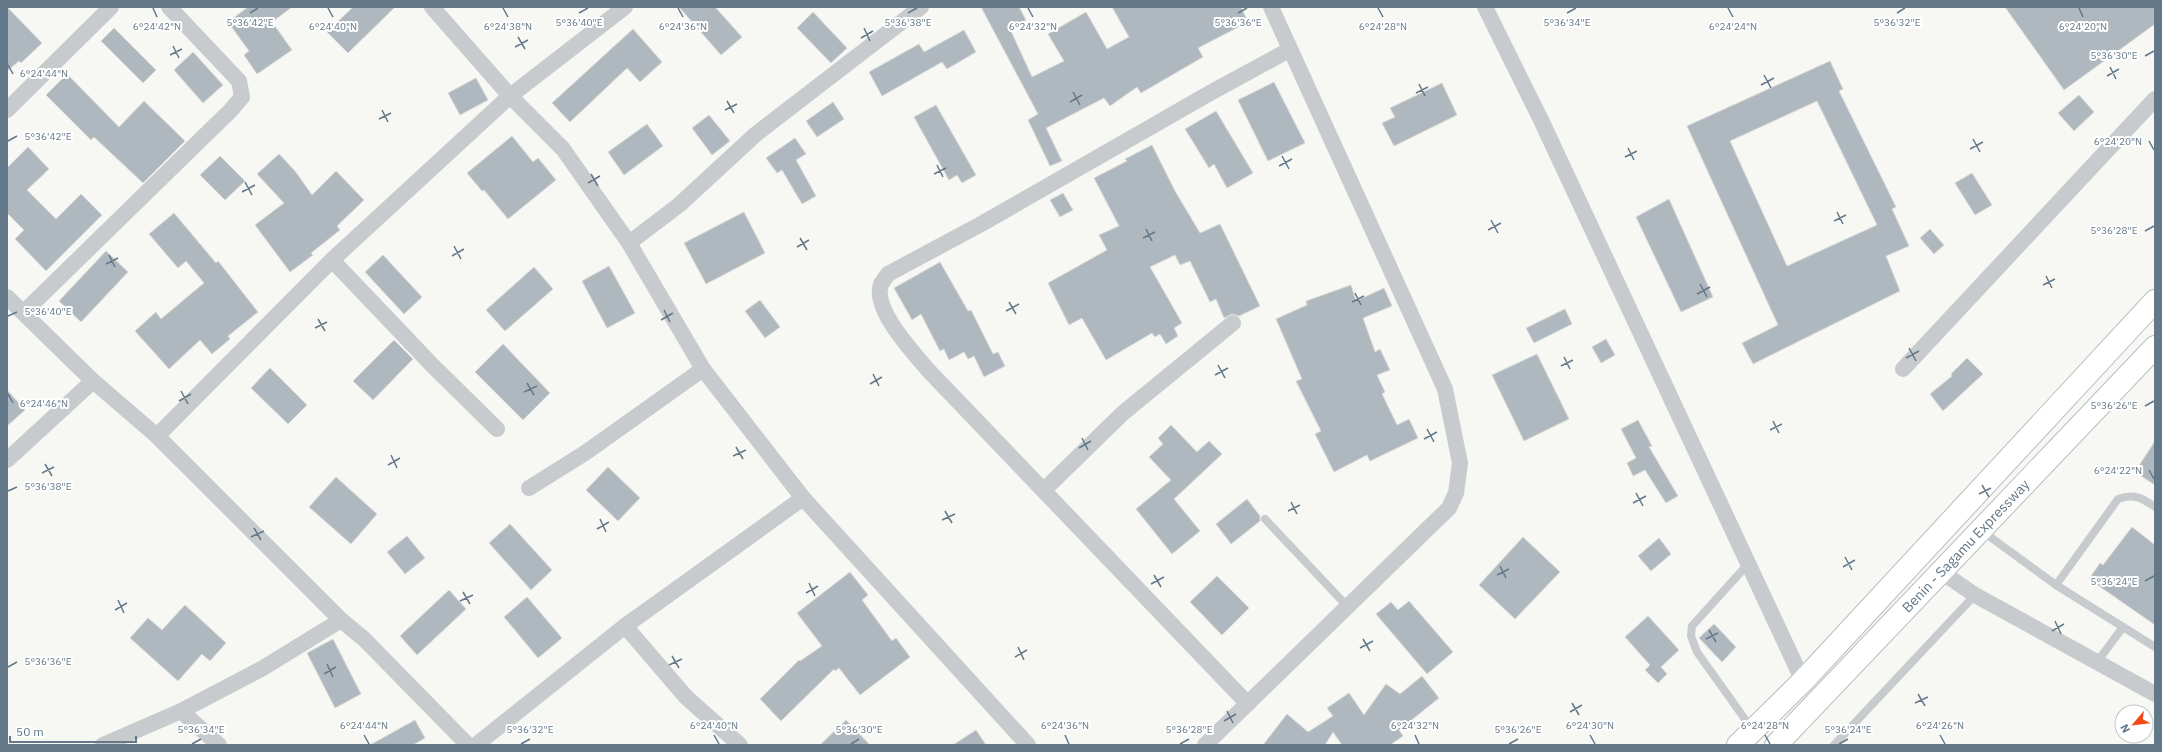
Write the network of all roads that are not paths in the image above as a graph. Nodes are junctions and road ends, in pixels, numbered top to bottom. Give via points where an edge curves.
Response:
1 (111, 7) edge
2 (169, 7) edge
3 (432, 7) edge
4 (625, 7) edge
5 (921, 7) edge
6 (1271, 7) edge
7 (1485, 7) edge
8 (1289, 50) junction
9 (510, 96) junction
10 (2155, 99) edge
11 (7, 110) edge
12 (629, 244) junction
13 (332, 260) junction
14 (7, 297) edge
15 (2155, 301) edge
16 (24, 312) junction
17 (1233, 323) dead end
18 (2155, 347) edge
19 (703, 369) junction
20 (1903, 369) dead end
21 (93, 381) junction
22 (497, 429) dead end
23 (157, 436) junction
24 (7, 460) edge
25 (529, 488) dead end
26 (1044, 490) junction
27 (803, 498) junction
28 (2155, 507) edge
29 (1265, 519) dead end
30 (1982, 531) junction
31 (1748, 564) junction
32 (1940, 571) junction
33 (2056, 585) junction
34 (1975, 595) junction
35 (1348, 607) junction
36 (341, 620) junction
37 (625, 626) junction
38 (2123, 627) junction
39 (2155, 647) edge
40 (2097, 662) junction
41 (1803, 681) junction
42 (2155, 694) edge
43 (1248, 704) junction
44 (181, 711) junction
45 (1746, 737) edge
46 (102, 745) edge
47 (219, 745) edge
48 (468, 745) edge
49 (476, 745) edge
50 (740, 745) edge
51 (1028, 745) edge
52 (1205, 745) edge
53 (1776, 745) edge
54 (1834, 745) edge

1 - 11 street
2 - 16 street via 239,81 242,97
3 - 9 street
4 - 9 street
5 - 12 street via 756,134 679,206
6 - 8 street
7 - 31 street via 1544,127
8 - 26 street via 888,274 881,285 885,311 894,327 928,370
8 - 35 street via 1445,389 1460,463 1456,493 1449,508
9 - 12 street via 563,149
9 - 13 street
10 - 20 street
12 - 19 street
13 - 22 street
13 - 23 street
14 - 16 street
15 - 41 highway
16 - 21 street
17 - 26 street via 1123,413
18 - 30 highway, Benin - Sagamu Expressway
19 - 25 street via 585,453
19 - 27 street
21 - 23 street
21 - 24 street
23 - 36 street
26 - 43 street
27 - 37 street
27 - 51 street
28 - 33 lane via 2140,497 2129,495 2118,499
29 - 35 lane
30 - 32 highway, Benin - Sagamu Expressway
30 - 33 lane
31 - 41 street
31 - 45 lane via 1692,626 1691,636 1697,652
32 - 34 street
32 - 53 highway, Benin - Sagamu Expressway
33 - 38 lane
34 - 40 street
34 - 54 lane
35 - 43 street
36 - 44 street via 263,668
36 - 48 street via 364,639
37 - 49 street
37 - 50 street via 686,697
38 - 39 lane
38 - 40 lane
40 - 42 street
41 - 45 highway
43 - 52 street
44 - 46 street
44 - 47 street

